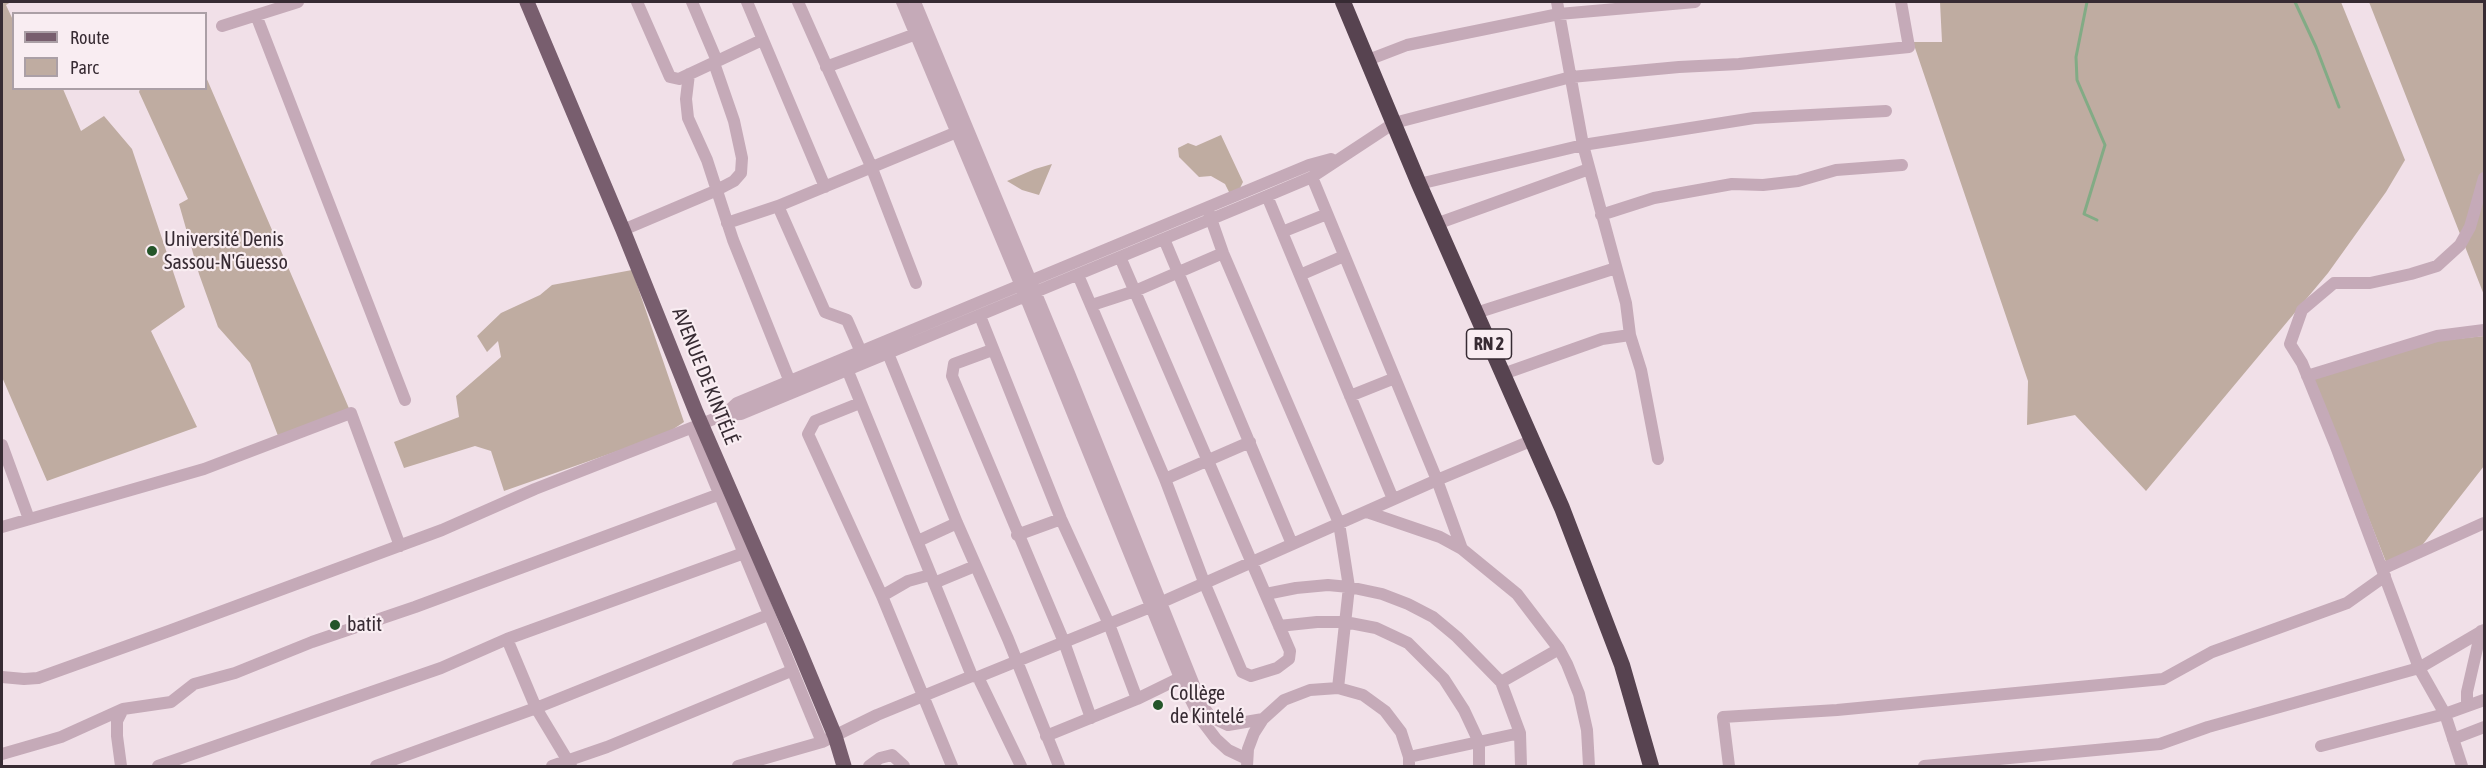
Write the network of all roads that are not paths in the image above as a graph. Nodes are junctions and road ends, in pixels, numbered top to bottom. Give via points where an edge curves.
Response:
1 (298, 2) edge
2 (527, 2) edge
3 (637, 2) edge
4 (692, 2) edge
5 (747, 2) edge
6 (798, 2) edge
7 (903, 2) edge
8 (915, 2) edge
9 (1343, 2) edge
10 (1695, 2) edge
11 (1901, 2) edge
12 (1558, 8) edge
13 (256, 15) junction
14 (222, 26) dead end
15 (916, 34) junction
16 (762, 40) junction
17 (1368, 60) junction
18 (715, 62) junction
19 (826, 68) junction
20 (689, 74) junction
21 (1571, 77) junction
22 (1886, 111) dead end
23 (1394, 123) junction
24 (957, 132) junction
25 (1583, 145) junction
26 (1341, 156) junction
27 (1902, 165) dead end
28 (871, 166) junction
29 (1589, 169) junction
30 (1312, 177) junction
31 (2484, 178) edge
32 (1419, 184) junction
33 (825, 187) junction
34 (715, 191) junction
35 (1267, 196) junction
36 (778, 206) junction
37 (1209, 214) junction
38 (1327, 214) junction
39 (1600, 215) junction
40 (727, 223) junction
41 (1436, 224) junction
42 (624, 230) junction
43 (1282, 232) junction
44 (1164, 239) junction
45 (1223, 253) junction
46 (1344, 256) junction
47 (1120, 257) junction
48 (1616, 268) junction
49 (1179, 272) junction
50 (1078, 275) junction
51 (1300, 275) junction
52 (916, 283) dead end
53 (1029, 289) junction
54 (1135, 291) junction
55 (1092, 305) junction
56 (1476, 314) junction
57 (980, 316) junction
58 (2484, 330) edge
59 (1629, 335) junction
60 (886, 348) junction
61 (992, 350) junction
62 (861, 352) junction
63 (847, 369) junction
64 (1503, 374) junction
65 (2307, 376) junction
66 (1395, 378) junction
67 (790, 382) junction
68 (1350, 396) junction
69 (405, 400) dead end
70 (860, 403) junction
71 (724, 415) junction
72 (697, 426) junction
73 (1533, 440) junction
74 (1250, 442) junction
75 (2, 445) edge
76 (1658, 459) dead end
77 (1208, 461) junction
78 (1165, 479) junction
79 (1437, 480) junction
80 (720, 494) junction
81 (1393, 499) junction
82 (1367, 512) junction
83 (29, 519) junction
84 (1061, 519) junction
85 (957, 523) junction
86 (1339, 523) junction
87 (2484, 523) edge
88 (2, 527) edge
89 (1017, 535) junction
90 (918, 541) junction
91 (1292, 544) junction
92 (400, 546) junction
93 (1462, 549) junction
94 (744, 553) junction
95 (1250, 562) junction
96 (975, 566) junction
97 (2383, 573) junction
98 (932, 579) junction
99 (1204, 582) junction
100 (1349, 587) junction
101 (1266, 594) junction
102 (882, 596) junction
103 (1157, 604) junction
104 (768, 615) junction
105 (1345, 622) junction
106 (1109, 624) junction
107 (1279, 626) junction
108 (2483, 631) edge
109 (507, 639) junction
110 (1064, 642) junction
111 (1559, 649) junction
112 (1016, 660) junction
113 (2419, 668) junction
114 (791, 671) junction
115 (2, 676) edge
116 (975, 677) junction
117 (1180, 678) junction
118 (1501, 682) junction
119 (1338, 688) junction
120 (924, 698) junction
121 (1137, 699) junction
122 (2484, 700) edge
123 (2467, 706) junction
124 (536, 708) junction
125 (123, 709) junction
126 (2445, 714) junction
127 (1091, 718) junction
128 (1263, 719) junction
129 (2484, 727) edge
130 (1520, 733) junction
131 (1046, 736) junction
132 (829, 739) junction
133 (2453, 739) junction
134 (1479, 742) junction
135 (2321, 746) dead end
136 (2, 754) edge
137 (1409, 762) edge
138 (1247, 763) edge
139 (570, 764) edge
140 (121, 766) edge
141 (158, 766) edge
142 (376, 766) edge
143 (552, 766) edge
144 (738, 766) edge
145 (844, 766) edge
146 (869, 766) edge
147 (904, 766) edge
148 (952, 766) edge
149 (1021, 766) edge
150 (1059, 766) edge
151 (1479, 766) edge
152 (1521, 766) edge
153 (1589, 766) edge
154 (1651, 766) edge
155 (1729, 766) edge
156 (1924, 766) edge
157 (2462, 766) edge

1 - 13 street
2 - 42 main road, AVENUE DE KINTÉLÉ
3 - 20 street via 670,76 680,79
4 - 18 street
5 - 16 street
6 - 19 street
7 - 15 street
8 - 53 street
9 - 17 highway, RN 2
10 - 12 street
11 - 21 street via 1909,47
12 - 17 street via 1407,45
12 - 21 street
13 - 14 street
13 - 69 street
15 - 19 street
15 - 24 street
16 - 18 street
16 - 33 street
17 - 23 highway, RN 2
18 - 20 street
18 - 34 street via 742,158 741,173
19 - 28 street
20 - 34 street via 688,118
21 - 23 street
21 - 25 street
22 - 25 street via 1754,118
23 - 26 street
23 - 32 highway, RN 2
24 - 28 street
24 - 53 street
25 - 29 street
25 - 32 street
26 - 30 street
26 - 37 street via 1309,165
27 - 39 street via 1836,170 1798,182 1732,184 1654,198
28 - 33 street
28 - 52 street
29 - 39 street
29 - 41 street
30 - 35 street
30 - 38 street
31 - 65 street via 2470,227 2460,245 2437,266 2370,283 2334,283 2302,310 2290,344
32 - 41 highway, RN 2
33 - 36 street
34 - 40 street
34 - 42 street
35 - 37 street
35 - 43 street
36 - 40 street
36 - 62 street via 825,312 847,320
37 - 44 street
37 - 45 street
37 - 53 street
38 - 43 street
38 - 46 street
39 - 48 street
40 - 67 street
41 - 56 highway, RN 2
42 - 72 main road, AVENUE DE KINTÉLÉ
43 - 51 street
44 - 47 street
44 - 49 street
45 - 49 street
45 - 86 street
46 - 51 street
46 - 66 street
47 - 50 street
47 - 54 street
48 - 56 street
48 - 59 street via 1626,303
49 - 54 street
49 - 74 street
50 - 53 street
50 - 55 street
51 - 68 street
53 - 57 street
53 - 60 street
53 - 103 street
54 - 55 street
54 - 77 street
55 - 78 street
56 - 64 highway, RN 2
57 - 60 street
57 - 61 street
58 - 65 street via 2437,336
59 - 64 street via 1602,339
59 - 76 street via 1641,370
60 - 62 street
60 - 63 street
60 - 85 street
61 - 84 street
61 - 89 street via 954,364 952,376
62 - 67 street
63 - 70 street
63 - 71 street via 741,414
64 - 73 highway, RN 2
65 - 97 street
66 - 68 street
66 - 79 street
67 - 71 street via 737,403
68 - 81 street
70 - 90 street
70 - 102 street via 815,421 808,434
71 - 72 street
72 - 80 street
72 - 92 street
72 - 132 main road, AVENUE DE KINTÉLÉ
73 - 79 street
73 - 154 highway, RN 2 via 1622,665
74 - 77 street
74 - 91 street
75 - 83 street
77 - 78 street
77 - 95 street
78 - 99 street
79 - 81 street
79 - 93 street
80 - 94 street
80 - 125 street via 235,673 194,684 171,702
81 - 82 street
82 - 86 street
82 - 93 street via 1422,529
83 - 88 street
83 - 92 street via 204,469 351,413
84 - 89 street
84 - 106 street
85 - 90 street
85 - 96 street
86 - 91 street
86 - 100 street
87 - 97 street
89 - 110 street
90 - 98 street
91 - 95 street
92 - 115 street via 38,678
93 - 111 street via 1517,594
94 - 104 street
94 - 109 street
95 - 99 street
95 - 101 street
96 - 98 street
96 - 112 street
97 - 113 street
97 - 155 street via 2347,603 2212,652 2163,679 1723,717
98 - 102 street via 908,581
98 - 116 street
99 - 103 street
99 - 107 street via 1246,675 1276,668 1289,659 1290,651
100 - 101 street via 1328,585
100 - 105 street
100 - 118 street via 1382,594 1433,618
101 - 107 street
102 - 120 street
103 - 106 street
103 - 117 street
103 - 128 street via 1211,717 1228,725
104 - 114 street
104 - 124 street
105 - 107 street
105 - 119 street
105 - 134 street via 1376,628 1408,643 1431,663 1464,710
106 - 110 street
106 - 121 street
108 - 113 street
108 - 123 street
109 - 124 street
109 - 141 street via 441,668
110 - 112 street
110 - 127 street
111 - 118 street
111 - 153 street via 1579,694
112 - 116 street
112 - 131 street
113 - 126 street
113 - 156 street via 2160,744
114 - 132 street
114 - 139 street
116 - 120 street
116 - 149 street
117 - 121 street
117 - 138 street via 1200,718 1216,739
118 - 130 street
119 - 128 street via 1310,690 1284,700
119 - 137 street via 1364,696 1385,711 1401,732
120 - 132 street via 877,715
120 - 148 street
121 - 127 street
122 - 123 street
123 - 126 street
124 - 139 street
124 - 142 street
125 - 136 street via 61,737
125 - 140 street via 117,721
126 - 133 street
126 - 135 street
127 - 131 street
128 - 138 street via 1254,733
129 - 133 street
130 - 134 street
130 - 152 street
131 - 150 street
132 - 144 street
132 - 145 main road, AVENUE DE KINTÉLÉ
133 - 157 street
134 - 137 street
134 - 151 street
139 - 143 street
146 - 147 street via 892,755

